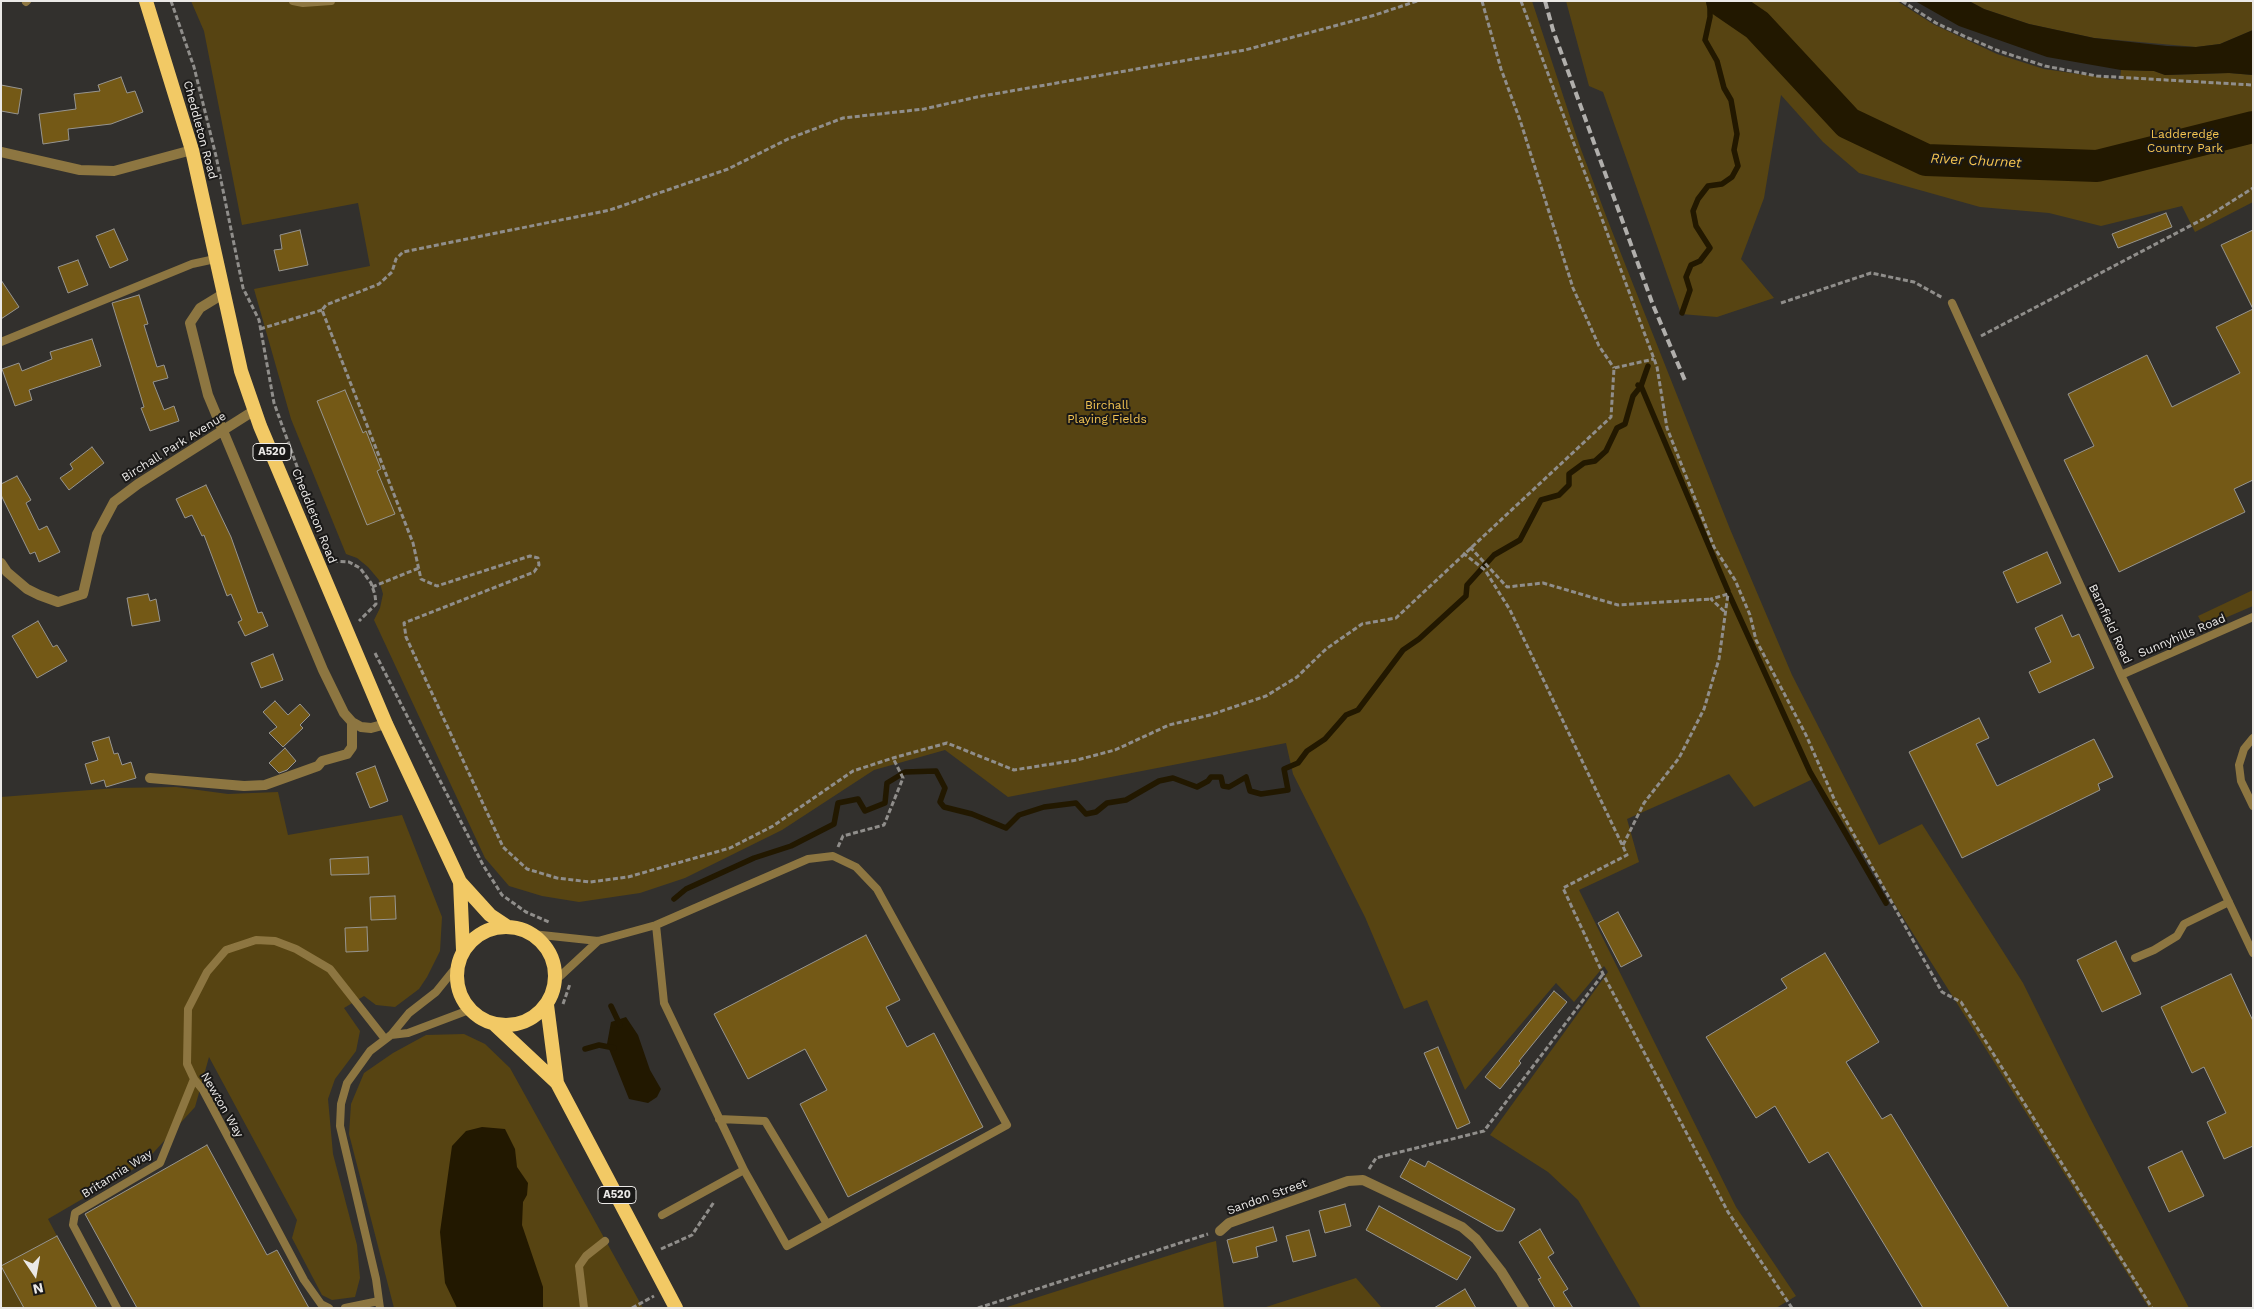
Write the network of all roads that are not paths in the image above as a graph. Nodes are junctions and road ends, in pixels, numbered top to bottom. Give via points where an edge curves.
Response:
1 (146, 1) edge
2 (294, 1) edge
3 (331, 1) edge
4 (192, 150) junction
5 (1, 152) edge
6 (215, 259) junction
7 (223, 294) junction
8 (1952, 303) road end
9 (1, 342) edge
10 (256, 410) junction
11 (223, 431) junction
12 (1, 563) edge
13 (2253, 617) edge
14 (2121, 674) junction
15 (352, 722) junction
16 (386, 724) junction
17 (2253, 738) edge
18 (150, 778) dead end
19 (2253, 806) edge
20 (460, 882) junction
21 (2229, 902) junction
22 (656, 925) junction
23 (508, 927) junction
24 (532, 934) junction
25 (598, 941) junction
26 (463, 950) junction
27 (2253, 953) edge
28 (2135, 958) dead end
29 (457, 966) junction
30 (556, 980) junction
31 (547, 1005) junction
32 (469, 1010) junction
33 (494, 1024) junction
34 (388, 1037) junction
35 (194, 1078) junction
36 (556, 1083) junction
37 (719, 1119) junction
38 (744, 1170) junction
39 (662, 1215) dead end
40 (826, 1224) junction
41 (1220, 1230) road end
42 (605, 1242) dead end
43 (380, 1305) edge
44 (117, 1308) edge
45 (329, 1308) edge
46 (345, 1308) edge
47 (584, 1308) edge
48 (676, 1308) edge
49 (1524, 1308) edge

1 - 4 highway, Cheddleton Road / A520
2 - 3 lane
4 - 5 street via 114,171 80,170
4 - 6 highway, Cheddleton Road / A520
6 - 7 highway, Cheddleton Road / A520
6 - 9 lane via 192,264
7 - 10 highway, Cheddleton Road / A520 via 241,371
7 - 11 street via 200,308 190,323 208,395
8 - 14 lane, Barnfield Road
10 - 11 street, Birchall Park Avenue
10 - 16 highway, Cheddleton Road / A520
11 - 12 street, Birchall Park Avenue via 114,502 97,534 84,594 58,602 39,595
11 - 15 street via 324,670 344,713
13 - 14 lane, Sunnyhills Road
14 - 21 lane, Barnfield Road
15 - 16 street via 371,728
15 - 18 street via 352,748 347,754 265,785
16 - 20 highway, Cheddleton Road / A520
17 - 19 lane via 2244,749 2239,765 2241,781
20 - 23 highway, Cheddleton Road / A520 via 490,915
20 - 26 highway, Cheddleton Road / A520
21 - 27 lane, Barnfield Road
21 - 28 lane via 2184,924 2177,936
22 - 25 lane
22 - 37 lane via 664,1003
22 - 40 lane via 808,859 833,856 856,867 877,889 1007,1125
23 - 24 highway, Cheddleton Road
23 - 26 highway, Cheddleton Road via 482,933
24 - 25 lane
24 - 30 highway via 548,950
25 - 30 lane
26 - 29 highway, Cheddleton Road
29 - 32 highway, Cheddleton Road via 458,990
29 - 34 lane via 436,992 408,1013
30 - 31 highway
31 - 33 highway via 522,1023
31 - 36 highway, A520
32 - 33 highway
32 - 34 lane via 408,1033
33 - 36 highway, A520
34 - 35 lane, Newton Way via 330,969 296,949 275,941 256,940 226,950 207,972 188,1009 187,1064
34 - 43 lane via 370,1051 348,1083 341,1104 340,1126
35 - 44 lane, Britannia Way via 160,1163 74,1213 73,1225
35 - 45 lane, Newton Way via 304,1280 321,1304
36 - 48 highway, A520
37 - 38 lane
37 - 40 lane via 765,1121
38 - 39 lane
38 - 40 lane via 787,1246
41 - 49 street, Sandon Street via 1228,1223 1348,1181 1363,1180 1462,1228 1476,1239
42 - 47 lane via 586,1256 579,1266
43 - 46 lane

